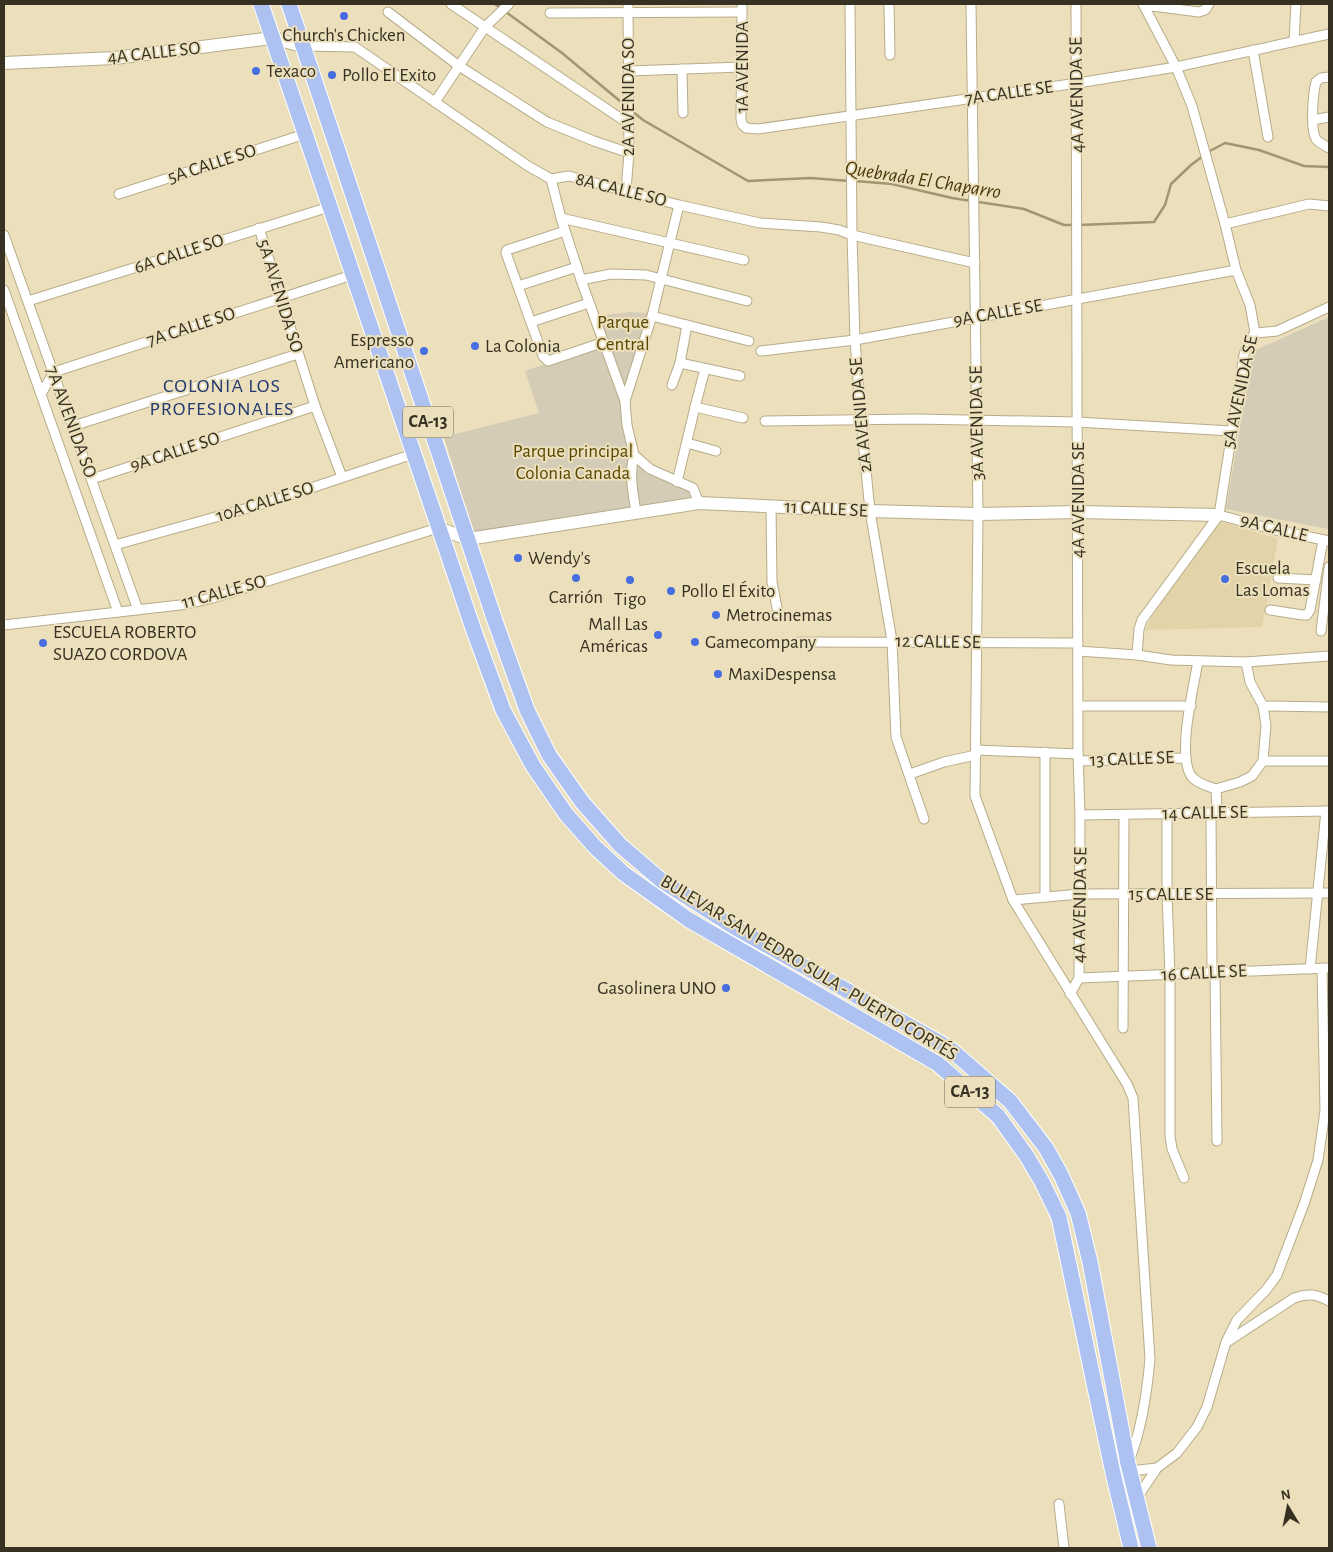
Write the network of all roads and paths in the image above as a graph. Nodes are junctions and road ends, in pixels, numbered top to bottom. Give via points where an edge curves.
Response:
1 (261, 4) edge
2 (288, 4) edge
3 (451, 4) edge
4 (850, 4) edge
5 (889, 4) edge
6 (971, 4) edge
7 (1076, 4) edge
8 (1296, 4) edge
9 (508, 5) edge
10 (1143, 5) edge
11 (1208, 5) edge
12 (628, 8) edge
13 (742, 8) edge
14 (388, 12) dead end
15 (550, 13) dead end
16 (485, 28) junction
17 (1329, 34) edge
18 (272, 38) junction
19 (1294, 41) junction
20 (302, 46) junction
21 (1253, 50) junction
22 (890, 55) dead end
23 (4, 62) edge
24 (459, 66) junction
25 (742, 67) junction
26 (1176, 67) junction
27 (682, 69) junction
28 (629, 71) junction
29 (1329, 77) edge
30 (1078, 84) junction
31 (972, 98) junction
32 (435, 102) junction
33 (683, 113) dead end
34 (852, 116) junction
35 (1329, 117) edge
36 (1313, 120) junction
37 (629, 123) junction
38 (746, 128) joint
39 (305, 134) junction
40 (1268, 137) dead end
41 (1329, 148) edge
42 (630, 153) junction
43 (551, 179) junction
44 (626, 190) junction
45 (118, 194) dead end
46 (679, 204) junction
47 (1329, 206) edge
48 (329, 207) junction
49 (561, 218) junction
50 (1225, 224) junction
51 (260, 228) junction
52 (565, 230) junction
53 (4, 235) edge
54 (852, 235) junction
55 (670, 242) junction
56 (744, 260) dead end
57 (975, 263) junction
58 (577, 268) junction
59 (1236, 270) junction
60 (352, 275) junction
61 (660, 278) junction
62 (581, 280) junction
63 (518, 286) junction
64 (4, 290) edge
65 (282, 298) junction
66 (1077, 299) junction
67 (747, 301) dead end
68 (28, 302) junction
69 (589, 303) junction
70 (1329, 307) edge
71 (652, 316) junction
72 (975, 316) junction
73 (531, 322) junction
74 (687, 325) junction
75 (1255, 333) junction
76 (854, 340) junction
77 (749, 341) dead end
78 (604, 342) junction
79 (761, 351) dead end
80 (298, 354) junction
81 (680, 363) junction
82 (706, 369) junction
83 (54, 372) junction
84 (740, 376) dead end
85 (672, 385) dead end
86 (41, 394) junction
87 (625, 402) junction
88 (315, 406) junction
89 (695, 407) junction
90 (744, 418) dead end
91 (860, 420) junction
92 (977, 420) junction
93 (765, 421) dead end
94 (1078, 422) junction
95 (73, 426) junction
96 (1231, 432) junction
97 (687, 443) junction
98 (716, 451) dead end
99 (413, 454) junction
100 (634, 455) junction
101 (342, 477) junction
102 (92, 479) junction
103 (677, 482) junction
104 (699, 502) junction
105 (771, 506) junction
106 (870, 511) junction
107 (636, 512) junction
108 (1078, 512) junction
109 (978, 514) junction
110 (1219, 514) junction
111 (438, 528) junction
112 (468, 539) junction
113 (1326, 540) edge
114 (115, 545) junction
115 (1329, 566) edge
116 (1278, 578) dead end
117 (1316, 580) junction
118 (1328, 581) edge
119 (138, 610) junction
120 (1270, 610) dead end
121 (118, 612) junction
122 (778, 613) dead end
123 (4, 625) edge
124 (1321, 630) dead end
125 (799, 642) dead end
126 (892, 642) junction
127 (978, 643) junction
128 (1078, 647) junction
129 (1136, 655) junction
130 (1329, 656) edge
131 (1198, 661) junction
132 (1246, 662) junction
133 (1079, 706) junction
134 (1190, 706) junction
135 (1263, 706) junction
136 (1329, 707) edge
137 (1045, 752) junction
138 (976, 753) junction
139 (1078, 757) junction
140 (1186, 758) junction
141 (1263, 761) junction
142 (1329, 761) edge
143 (910, 774) junction
144 (1216, 788) junction
145 (1327, 811) edge
146 (1214, 813) junction
147 (1124, 814) junction
148 (1167, 814) junction
149 (1080, 815) junction
150 (924, 819) dead end
151 (1318, 893) junction
152 (1329, 893) edge
153 (1080, 894) junction
154 (1124, 894) junction
155 (1167, 894) junction
156 (1211, 894) junction
157 (1045, 897) junction
158 (1013, 900) junction
159 (1326, 968) edge
160 (1310, 969) junction
161 (1213, 972) junction
162 (1122, 976) junction
163 (1170, 976) junction
164 (1079, 978) junction
165 (1070, 994) junction
166 (1326, 1013) edge
167 (1123, 1028) dead end
168 (1327, 1064) edge
169 (1327, 1112) edge
170 (1217, 1141) dead end
171 (1184, 1178) dead end
172 (1329, 1301) edge
173 (1226, 1342) junction
174 (1129, 1468) junction
175 (1157, 1468) junction
176 (1137, 1498) junction
177 (1059, 1504) dead end
178 (1064, 1548) edge
179 (1131, 1548) edge
180 (1149, 1548) edge

1 - 18 highway, BULEVAR SAN PEDRO SULA - PUERTO CORTÉS / CA-13
2 - 20 highway, BULEVAR SAN PEDRO SULA - PUERTO CORTÉS / CA-13
3 - 16 street
4 - 34 street, 2A AVENIDA SE
5 - 22 street
6 - 31 street, 3A AVENIDA SE
7 - 30 street, 4A AVENIDA SE
8 - 19 street
9 - 16 street
10 - 11 street via 1199,12
10 - 26 street, 5A AVENIDA SE
12 - 13 street
12 - 15 street
12 - 28 street, 2A AVENIDA SO
13 - 25 street, 1A AVENIDA
14 - 24 street
16 - 24 street
16 - 37 street
17 - 19 street, 7A CALLE SE
18 - 20 street, 4A CALLE SO
18 - 23 street, 4A CALLE SO via 115,58
18 - 39 highway, BULEVAR SAN PEDRO SULA - PUERTO CORTÉS / CA-13
19 - 21 street, 7A CALLE SE
20 - 32 street, 8A CALLE SO via 355,47
20 - 112 highway, BULEVAR SAN PEDRO SULA - PUERTO CORTÉS / CA-13
21 - 26 street, 7A CALLE SE
21 - 40 street
24 - 32 street
24 - 42 street via 547,122
25 - 27 street
25 - 38 street, 1A AVENIDA via 741,119
26 - 30 street, 7A CALLE SE
26 - 50 street, 5A AVENIDA SE via 1192,106
27 - 28 street
27 - 33 street
28 - 37 street, 2A AVENIDA SO
29 - 36 street via 1316,82
30 - 31 street, 7A CALLE SE
30 - 66 street, 4A AVENIDA SE
31 - 34 street, 7A CALLE SE
31 - 57 street, 3A AVENIDA SE
32 - 43 street, 8A CALLE SO
34 - 38 street, 7A CALLE SE
34 - 54 street, 2A AVENIDA SE
35 - 36 street
36 - 41 street via 1315,138
37 - 42 street, 2A AVENIDA SO
39 - 45 street, 5A CALLE SO
39 - 48 highway, BULEVAR SAN PEDRO SULA - PUERTO CORTÉS / CA-13
42 - 44 street, 2A AVENIDA SO
43 - 44 street, 8A CALLE SO via 569,176
43 - 49 street
44 - 46 street, 8A CALLE SO
46 - 54 street, 8A CALLE SO via 760,223 821,227
46 - 55 street
47 - 50 street via 1309,204
48 - 51 street, 6A CALLE SO
48 - 60 highway, BULEVAR SAN PEDRO SULA - PUERTO CORTÉS / CA-13
49 - 52 street
49 - 55 street
50 - 59 street, 5A AVENIDA SE
51 - 65 street, 5A AVENIDA SO
51 - 68 street, 6A CALLE SO
52 - 58 street
52 - 63 street via 507,250
53 - 68 street, 7A AVENIDA SO
54 - 57 street, 8A CALLE SO
54 - 76 street, 2A AVENIDA SE
55 - 56 street
55 - 61 street
57 - 72 street, 3A AVENIDA SE
58 - 62 street
58 - 63 street
59 - 66 street, 9A CALLE SE
59 - 75 street, 5A AVENIDA SE via 1250,305
60 - 65 street, 7A CALLE SO
60 - 99 highway, BULEVAR SAN PEDRO SULA - PUERTO CORTÉS / CA-13
61 - 62 street via 611,274
61 - 67 street
61 - 71 street
62 - 69 street
63 - 73 street
64 - 86 street, 7A AVENIDA SO
65 - 80 street, 5A AVENIDA SO
65 - 83 street, 7A CALLE SO
66 - 72 street, 9A CALLE SE
66 - 94 street, 4A AVENIDA SE
68 - 83 street, 7A AVENIDA SO
69 - 73 street
69 - 78 street
70 - 75 street via 1277,331
71 - 74 street
71 - 87 street
72 - 76 street, 9A CALLE SE
72 - 92 street, 3A AVENIDA SE
73 - 78 street via 543,356 548,361
74 - 77 street
74 - 81 street
75 - 96 street, 5A AVENIDA SE via 1244,355
76 - 79 street, 9A CALLE SE
76 - 91 street, 2A AVENIDA SE
78 - 87 street
80 - 88 street, 5A AVENIDA SO
80 - 95 street
81 - 82 street
81 - 85 street
82 - 84 street
82 - 89 street
83 - 86 street
83 - 95 street, 7A AVENIDA SO
86 - 121 street, 7A AVENIDA SO
87 - 100 street
88 - 101 street, 5A AVENIDA SO
88 - 102 street, 9A CALLE SO
89 - 90 street
89 - 97 street
91 - 92 street
91 - 93 street
91 - 106 street, 2A AVENIDA SE
92 - 94 street
92 - 109 street, 3A AVENIDA SE
94 - 96 street
94 - 108 street, 4A AVENIDA SE
95 - 102 street, 7A AVENIDA SO
96 - 110 street, 5A AVENIDA SE
97 - 98 street
97 - 103 street
99 - 101 street, 10A CALLE SO
99 - 111 highway, BULEVAR SAN PEDRO SULA - PUERTO CORTÉS / CA-13
100 - 103 street via 650,469
100 - 107 street via 631,484
101 - 114 street, 10A CALLE SO via 266,503
102 - 114 street, 7A AVENIDA SO
103 - 104 street via 693,488
104 - 105 street, 11 CALLE SE
104 - 107 street, 11 CALLE SE
105 - 106 street, 11 CALLE SE
105 - 122 street via 772,582
106 - 109 street, 11 CALLE SE
106 - 126 street, 2A AVENIDA SE
107 - 112 street, 11 CALLE SE
108 - 109 street, 11 CALLE SE
108 - 110 street, 11 CALLE SE
108 - 128 street, 4A AVENIDA SE
109 - 127 street, 3A AVENIDA SE
110 - 113 street, 9A CALLE
110 - 129 street, 5A AVENIDA SE via 1142,620
111 - 112 street, 11 CALLE SE
111 - 119 street, 11 CALLE SO via 213,598
111 - 179 highway, BULEVAR SAN PEDRO SULA - PUERTO CORTÉS / CA-13 via 503,710 533,766 566,814 595,847 623,874 689,920 938,1064 998,1116 1026,1155 1059,1217
112 - 174 highway, BULEVAR SAN PEDRO SULA - PUERTO CORTÉS / CA-13 via 531,718 549,756 582,802 620,846 662,881 734,927 949,1048 1010,1101 1046,1148 1078,1213
113 - 117 street
114 - 119 street, 7A AVENIDA SO
115 - 118 street
116 - 117 street
117 - 120 street via 1306,615
118 - 124 street
119 - 121 street, 11 CALLE SO
121 - 123 street, 11 CALLE SO
125 - 126 street, 12 CALLE SE
126 - 127 street, 12 CALLE SE
126 - 143 street, 2A AVENIDA SE via 896,738
127 - 128 street, 12 CALLE SE
127 - 138 street, 3A AVENIDA SE
128 - 129 street, 12 CALLE SE
128 - 133 street, 4A AVENIDA SE
129 - 131 street, 12 CALLE SE
130 - 132 street, 12 CALLE SE
131 - 132 street, 12 CALLE SE
131 - 134 street
132 - 135 street via 1250,682
133 - 134 street
133 - 139 street, 4A AVENIDA SE
134 - 140 street
135 - 136 street
135 - 141 street via 1266,725
137 - 138 street, 13 CALLE SE
137 - 139 street, 13 CALLE SE
137 - 157 street
138 - 143 street, 13 CALLE SE
138 - 158 street, 3A AVENIDA SE via 975,796
139 - 140 street, 13 CALLE SE
139 - 149 street, 4A AVENIDA SE
140 - 144 street via 1192,777
141 - 142 street
141 - 144 street via 1252,776
143 - 150 street, 2A AVENIDA SE
144 - 146 street
145 - 146 street, 14 CALLE SE
145 - 151 street
146 - 148 street, 14 CALLE SE
146 - 156 street
147 - 148 street, 14 CALLE SE
147 - 149 street, 14 CALLE SE
147 - 154 street
148 - 155 street
149 - 153 street, 4A AVENIDA SE
151 - 152 street, 15 CALLE SE
151 - 156 street, 15 CALLE SE
151 - 160 street
153 - 154 street, 15 CALLE SE
153 - 157 street, 15 CALLE SE
153 - 164 street, 4A AVENIDA SE
154 - 155 street, 15 CALLE SE
154 - 162 street
155 - 156 street, 15 CALLE SE
155 - 163 street
156 - 161 street
157 - 158 street, 15 CALLE SE
158 - 165 street
159 - 160 street, 16 CALLE SE
159 - 166 street
160 - 161 street, 16 CALLE SE
161 - 163 street, 16 CALLE SE
161 - 170 street
162 - 163 street, 16 CALLE SE
162 - 164 street, 16 CALLE SE
162 - 167 street
163 - 171 street via 1170,1136
164 - 165 street, 4A AVENIDA SE
165 - 174 street via 1127,1084 1132,1098 1150,1359 1147,1390
166 - 168 street
168 - 169 street
169 - 173 street via 1318,1160 1277,1275 1237,1320
172 - 173 street via 1319,1295 1306,1294 1294,1298
173 - 175 street via 1207,1407 1197,1427 1177,1453
174 - 175 street
174 - 176 highway, BULEVAR SAN PEDRO SULA - PUERTO CORTÉS / CA-13
175 - 176 street
176 - 180 highway, BULEVAR SAN PEDRO SULA - PUERTO CORTÉS / CA-13
177 - 178 street

